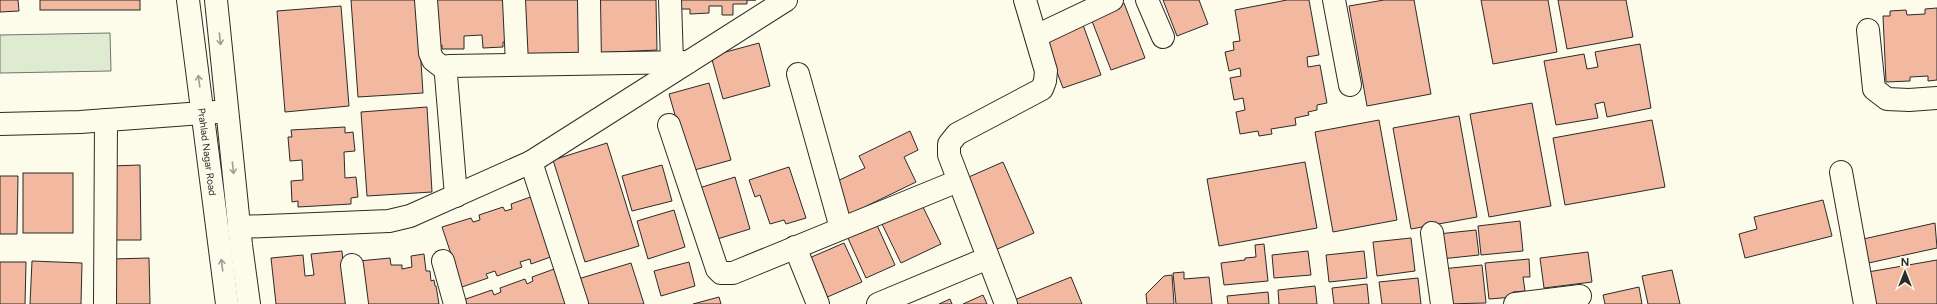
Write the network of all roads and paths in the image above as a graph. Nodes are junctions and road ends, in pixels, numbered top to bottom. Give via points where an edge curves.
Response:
1 (188, 0) edge
2 (216, 0) edge
3 (426, 0) edge
4 (514, 0) edge
5 (589, 0) edge
6 (670, 0) edge
7 (786, 0) edge
8 (1025, 0) edge
9 (1112, 0) edge
10 (1147, 0) edge
11 (1334, 0) edge
12 (1868, 30) dead end
13 (1036, 36) junction
14 (1163, 37) dead end
15 (680, 62) junction
16 (590, 63) junction
17 (517, 64) junction
18 (446, 70) junction
19 (798, 74) dead end
20 (1350, 85) dead end
21 (1937, 98) edge
22 (227, 111) junction
23 (203, 113) junction
24 (106, 120) junction
25 (0, 124) edge
26 (669, 125) dead end
27 (531, 162) junction
28 (1841, 172) dead end
29 (958, 181) junction
30 (456, 196) junction
31 (239, 227) junction
32 (841, 228) junction
33 (1432, 233) dead end
34 (795, 247) junction
35 (988, 258) junction
36 (443, 261) dead end
37 (352, 264) dead end
38 (1580, 296) dead end
39 (105, 304) edge
40 (227, 304) edge
41 (249, 304) edge
42 (357, 304) edge
43 (455, 304) edge
44 (577, 304) edge
45 (818, 304) edge
46 (878, 304) edge
47 (1006, 304) edge
48 (1442, 304) edge
49 (1515, 304) edge
50 (1866, 304) edge

23 -> 1 street, Prahlad Nagar Road
2 -> 22 street
3 - 18 street via 430,53
4 - 17 street
5 - 16 street
6 - 15 street
7 - 15 street
8 - 13 street
9 - 13 street
10 - 14 street
11 - 20 street
12 - 21 street via 1874,89 1887,99
13 - 29 street via 1046,71 1042,89 957,134 949,144 949,155
15 - 16 street
15 - 27 street
16 - 17 street
17 - 18 street via 454,65
18 - 30 street
19 - 32 street
22 - 23 street
22 -> 31 street
23 - 24 street
40 -> 23 street, Prahlad Nagar Road
24 - 25 street
24 - 39 street
26 - 34 street via 717,269 721,273 733,273
27 - 30 street
27 - 44 street
28 - 50 street
29 - 32 street
29 - 35 street
30 - 31 street via 410,216 389,221
31 - 41 street
32 - 34 street
33 - 48 street
34 - 45 street
35 - 46 street
35 - 47 street
36 - 43 street
37 - 42 street
38 - 49 street

